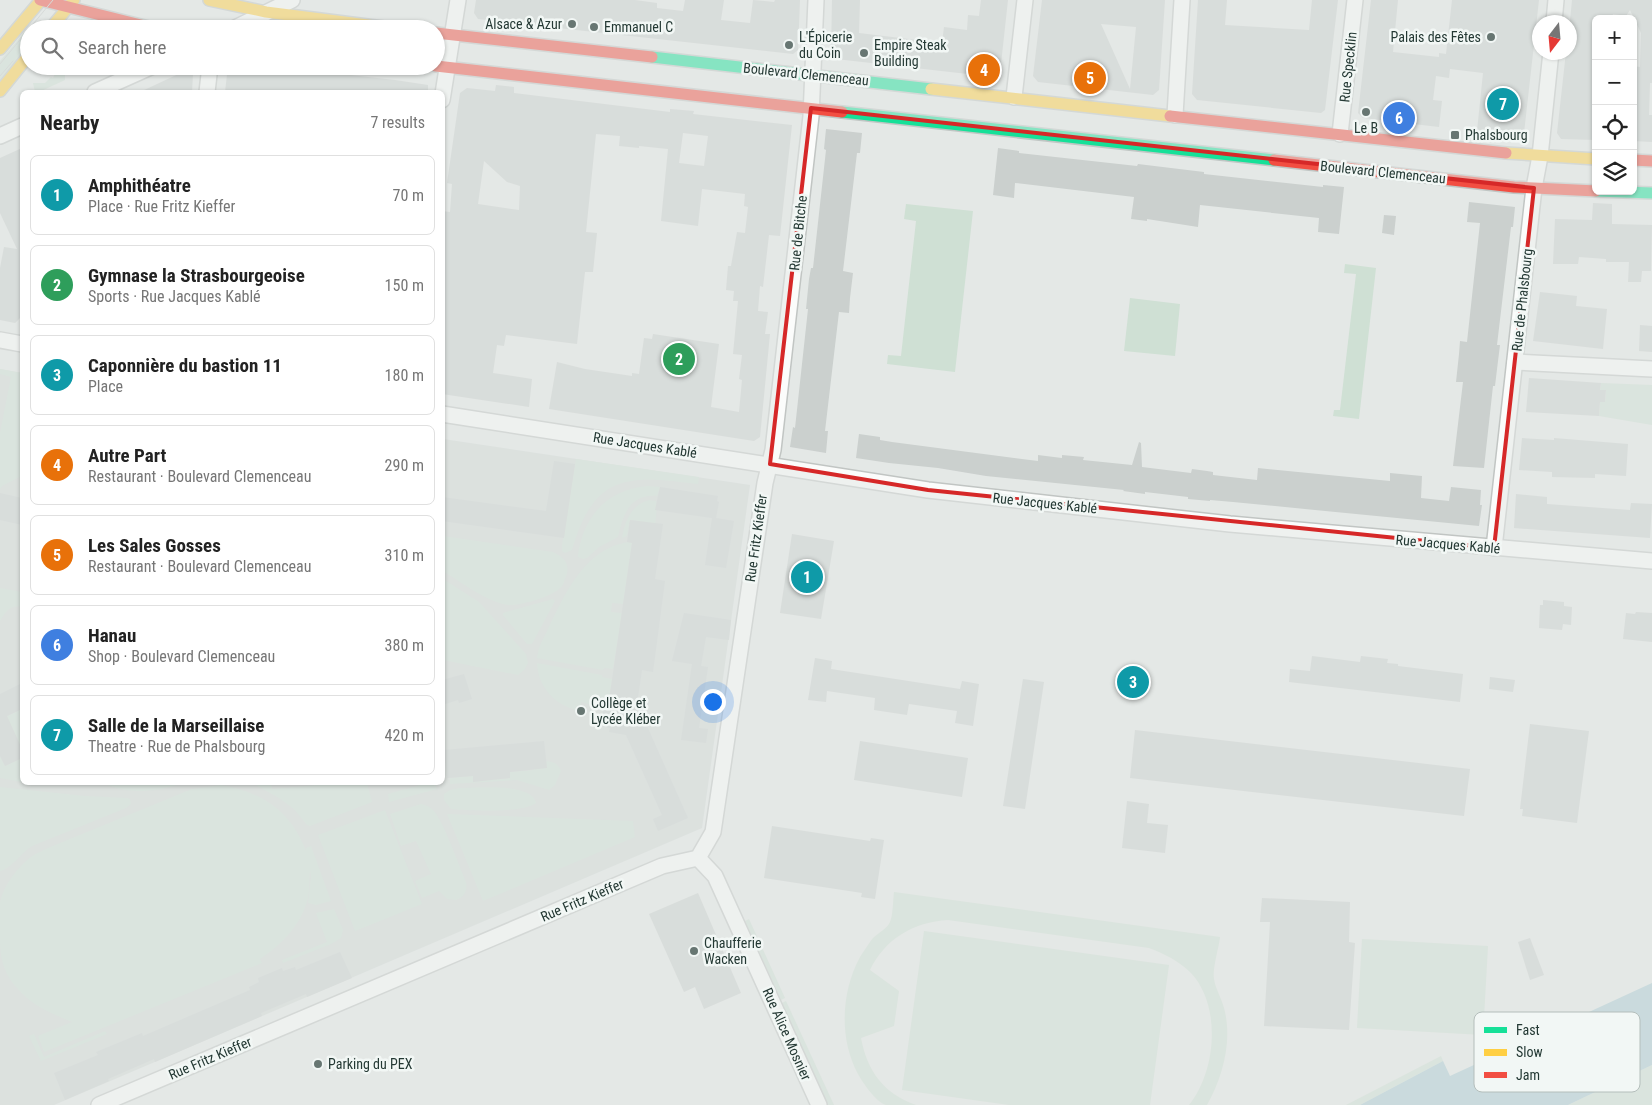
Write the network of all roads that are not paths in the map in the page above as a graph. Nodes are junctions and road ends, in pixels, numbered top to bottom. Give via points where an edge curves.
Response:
1 (40, 0) edge
2 (209, 0) edge
3 (292, 0) edge
4 (458, 0) edge
5 (816, 0) edge
6 (1025, 0) edge
7 (1182, 0) edge
8 (1355, 0) edge
9 (1556, 0) edge
10 (70, 4) edge
11 (266, 12) junction
12 (1555, 15) edge
13 (24, 20) edge
14 (57, 20) edge
15 (126, 20) edge
16 (250, 20) edge
17 (329, 20) edge
18 (20, 24) edge
19 (445, 34) edge
20 (453, 35) junction
21 (0, 49) edge
22 (445, 58) edge
23 (1550, 60) edge
24 (445, 66) edge
25 (20, 67) edge
26 (133, 75) edge
27 (209, 75) edge
28 (442, 75) edge
29 (814, 75) junction
30 (99, 90) edge
31 (207, 90) edge
32 (442, 90) edge
33 (0, 91) edge
34 (1014, 97) junction
35 (811, 108) junction
36 (1174, 120) junction
37 (20, 127) edge
38 (1340, 134) junction
39 (0, 136) edge
40 (1540, 156) junction
41 (1592, 159) edge
42 (1637, 160) edge
43 (1652, 161) edge
44 (1534, 188) junction
45 (1592, 191) edge
46 (1637, 192) edge
47 (1652, 193) edge
48 (0, 340) edge
49 (20, 344) edge
50 (1515, 362) junction
51 (1652, 369) edge
52 (445, 414) edge
53 (770, 464) junction
54 (1494, 548) junction
55 (1652, 561) edge
56 (698, 858) junction
57 (99, 1105) edge
58 (819, 1105) edge

1 - 10 street
1 - 13 street
2 - 11 street
3 - 11 street
4 - 20 street
5 - 29 street, Rue de Bitche
6 - 34 street
7 - 36 street
8 - 38 street, Rue Specklin
9 - 12 street
10 - 14 street
10 - 15 street
11 - 16 street
11 - 17 street
18 - 21 street
19 - 20 street, Boulevard Clemenceau
20 - 22 street
20 - 29 street, Boulevard Clemenceau
23 - 40 street, Rue de Phalsbourg
24 - 35 street, Boulevard Clemenceau
25 - 33 street
26 - 30 street
27 - 31 street
28 - 32 street
29 - 34 street, Boulevard Clemenceau
29 - 35 street, Rue de Bitche
34 - 36 street, Boulevard Clemenceau
35 - 44 street, Boulevard Clemenceau via 1172,144
35 - 53 street, Rue de Bitche
36 - 38 street, Boulevard Clemenceau
37 - 39 street
38 - 40 street, Boulevard Clemenceau
40 - 41 street, Boulevard Clemenceau
40 - 44 street, Rue de Phalsbourg
42 - 43 street
44 - 45 street, Boulevard Clemenceau
44 - 50 street, Rue de Phalsbourg
46 - 47 street, Boulevard Clemenceau
48 - 49 street
50 - 51 street
50 - 54 street, Rue de Phalsbourg
52 - 53 street, Rue Jacques Kablé
53 - 54 street, Rue Jacques Kablé via 928,490 1230,524
53 - 56 street, Rue Fritz Kieffer via 763,492 712,832
54 - 55 street, Rue Jacques Kablé
56 - 57 street, Rue Fritz Kieffer via 662,866
56 - 58 street, Rue Alice Mosnier via 715,876

